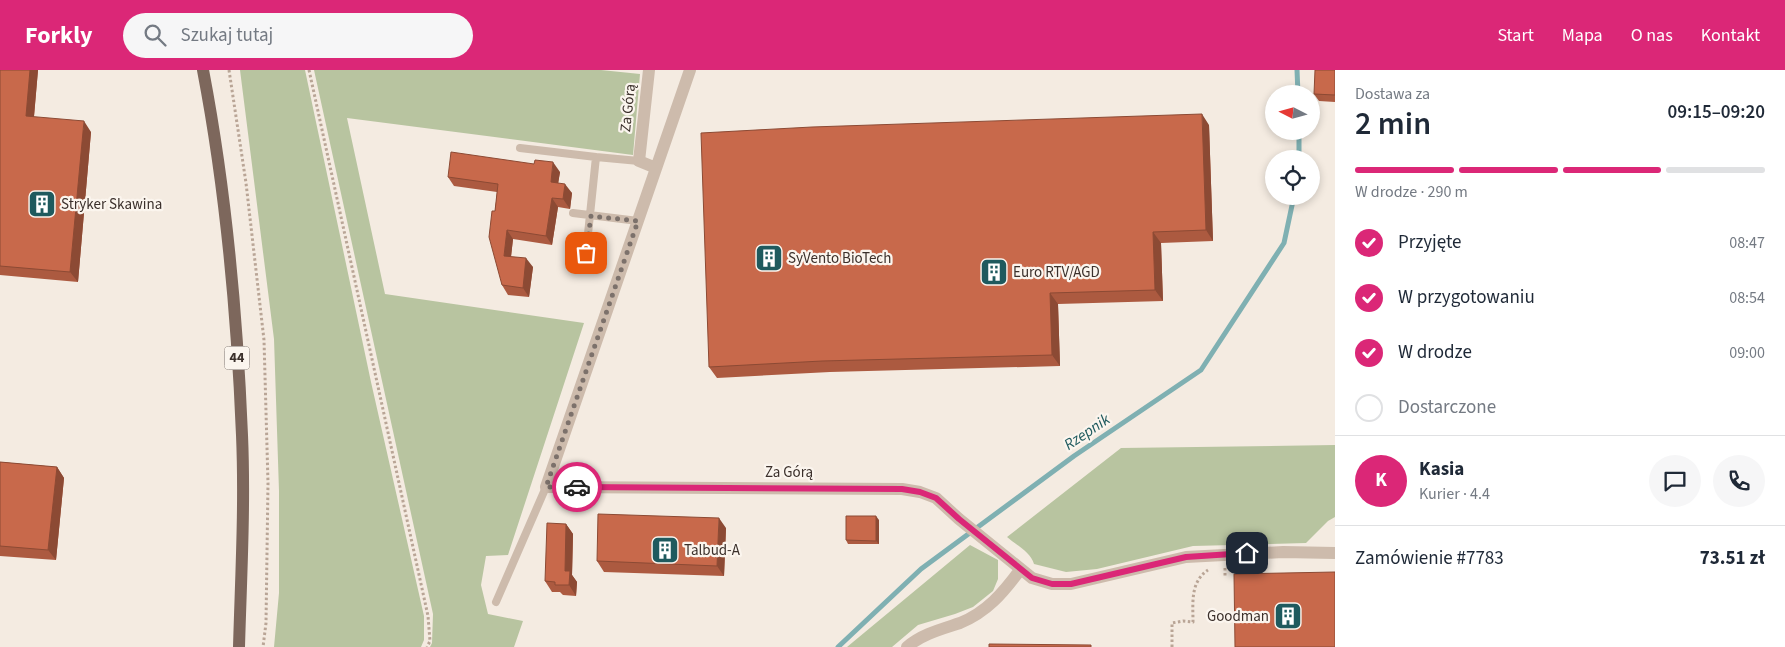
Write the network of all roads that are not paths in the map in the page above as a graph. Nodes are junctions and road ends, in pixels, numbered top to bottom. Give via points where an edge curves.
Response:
1 (203, 70) edge
2 (649, 70) edge
3 (690, 70) edge
4 (520, 148) dead end
5 (596, 158) junction
6 (639, 161) junction
7 (656, 168) junction
8 (573, 213) dead end
9 (591, 216) junction
10 (638, 221) junction
11 (586, 253) dead end
12 (546, 487) junction
13 (1335, 553) edge
14 (1020, 570) junction
15 (496, 602) dead end
16 (239, 647) edge
17 (907, 647) edge

1 - 16 main road, 44 via 228,244 242,436
2 - 6 street, Za Górą
3 - 7 street
4 - 5 lane
5 - 6 lane
5 - 9 lane
6 - 7 street
7 - 10 street
8 - 9 lane
9 - 10 lane
9 - 11 lane
10 - 12 street
12 - 14 street, Za Górą via 902,489 920,492 936,498
12 - 15 lane
13 - 14 street, Za Górą via 1186,557 1071,584 1052,584 1032,578
14 - 17 street via 1005,591 984,610 922,637

